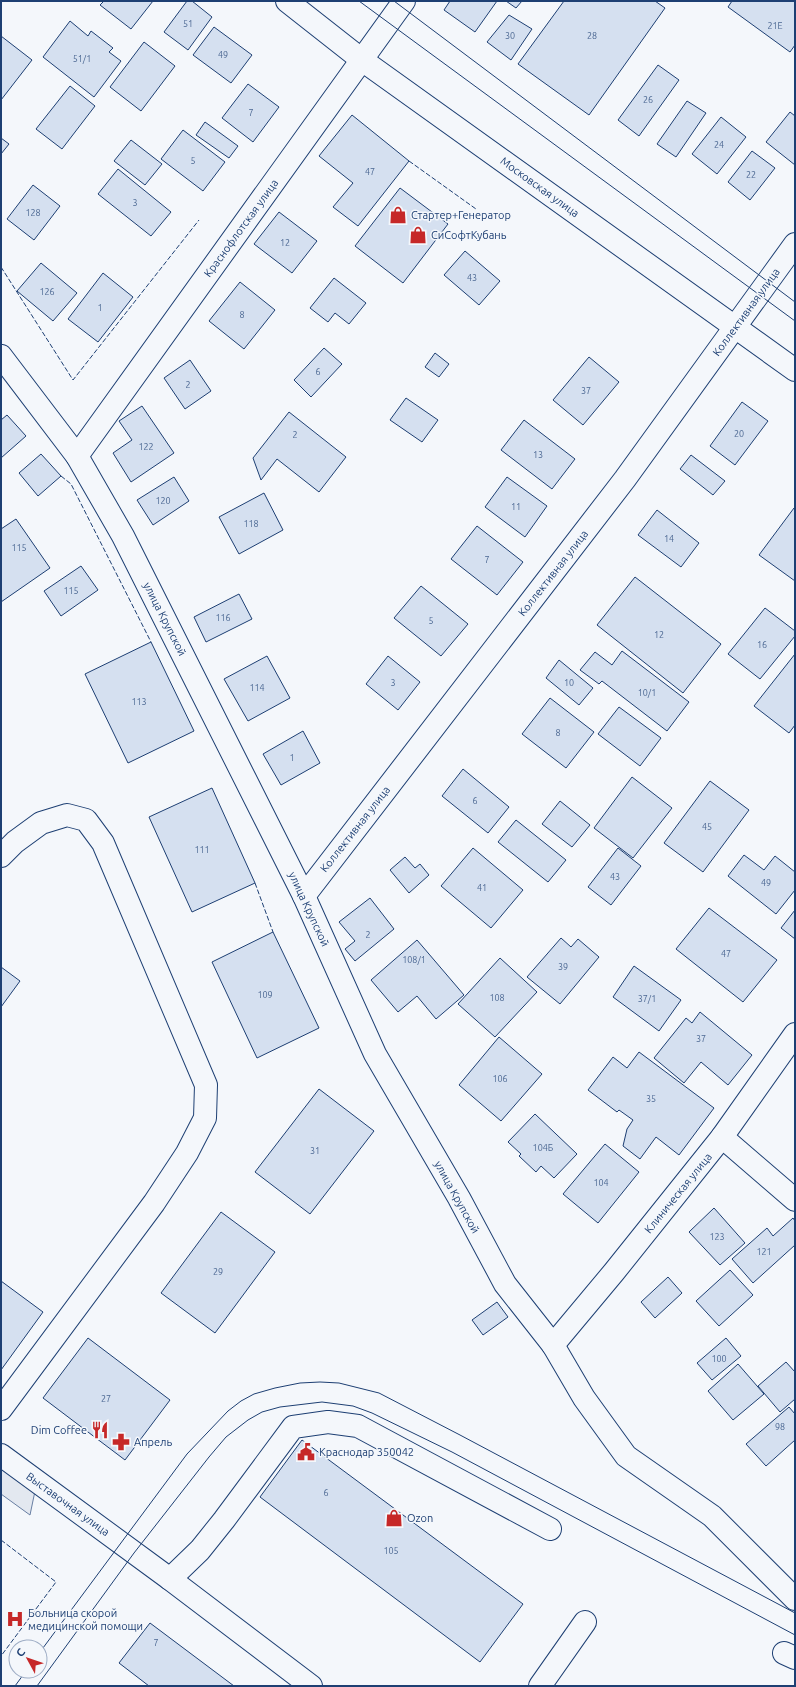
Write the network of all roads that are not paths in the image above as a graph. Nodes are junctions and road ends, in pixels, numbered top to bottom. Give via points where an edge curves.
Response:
1 (287, 1) edge
2 (404, 1) edge
3 (362, 60) junction
4 (795, 244) edge
5 (736, 327) junction
6 (1, 356) edge
7 (795, 370) edge
8 (77, 456) junction
9 (1, 856) edge
10 (304, 896) junction
11 (795, 1034) edge
12 (722, 1137) junction
13 (795, 1200) edge
14 (553, 1345) junction
15 (1, 1409) edge
16 (1, 1455) edge
17 (550, 1530) dead end
18 (170, 1579) junction
19 (795, 1599) edge
20 (585, 1622) dead end
21 (311, 1686) edge
22 (540, 1686) edge

1 - 3 street, Московская улица
2 - 3 street, Краснофлотская улица
3 - 5 street, Московская улица
3 - 8 street, Краснофлотская улица
4 - 5 street, Коллективная улица
5 - 7 street, Московская улица
5 - 10 street, Коллективная улица via 625,479
6 - 8 street, улица Крупской
8 - 10 street, улица Крупской via 123,536
9 - 15 street via 41,823 67,815 86,820 103,843 206,1085 205,1118 187,1152 149,1209
10 - 14 street, улица Крупской via 375,1054 459,1198 505,1284
11 - 12 street, Клиническая улица
12 - 13 street
12 - 14 street, Клиническая улица
14 - 19 street, улица Крупской via 584,1398 626,1456 712,1516
16 - 18 street, Выставочная улица
17 - 18 street via 358,1426 328,1422 293,1427 200,1550
18 - 21 street, Выставочная улица
20 - 22 street

